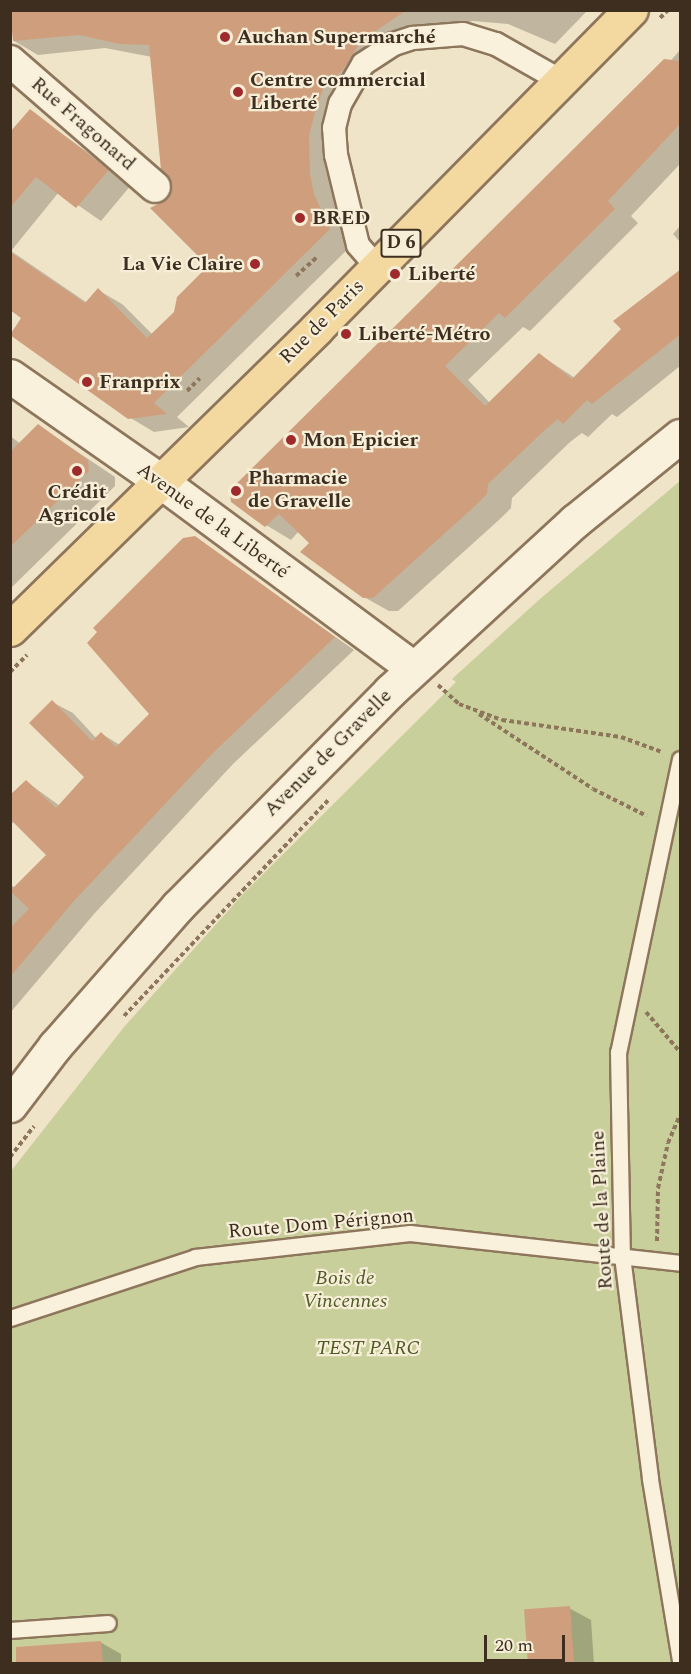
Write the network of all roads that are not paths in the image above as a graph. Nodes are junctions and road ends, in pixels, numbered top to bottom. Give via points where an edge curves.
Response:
1 (631, 10) edge
2 (10, 62) edge
3 (561, 81) junction
4 (155, 187) dead end
5 (377, 267) junction
6 (10, 376) edge
7 (681, 436) edge
8 (159, 480) junction
9 (10, 629) edge
10 (425, 676) junction
11 (677, 757) edge
12 (24, 1113) edge
13 (622, 1256) junction
14 (681, 1263) edge
15 (10, 1318) edge
16 (108, 1623) dead end
17 (10, 1630) edge
18 (681, 1661) edge

1 - 3 main road, Rue de Paris / D 6
2 - 4 street, Rue Fragonard
3 - 5 main road, Rue de Paris / D 6
3 - 5 street via 496,44 463,34 413,38 394,44 363,64 340,104 334,128 336,155 358,244
5 - 8 main road, Rue de Paris / D 6
6 - 8 street, Avenue de la Liberté
7 - 10 street, Avenue de Gravelle via 575,521
8 - 9 main road, Rue de Paris / D 6
8 - 10 street, Avenue de la Liberté
10 - 12 street, Avenue de Gravelle via 178,906 55,1046
11 - 13 lane, Route de la Plaine via 618,1052
13 - 14 lane, Route Dom Pérignon
13 - 15 lane, Route Dom Pérignon via 410,1233 195,1257
13 - 18 lane, Route de la Plaine via 650,1479
16 - 17 lane

